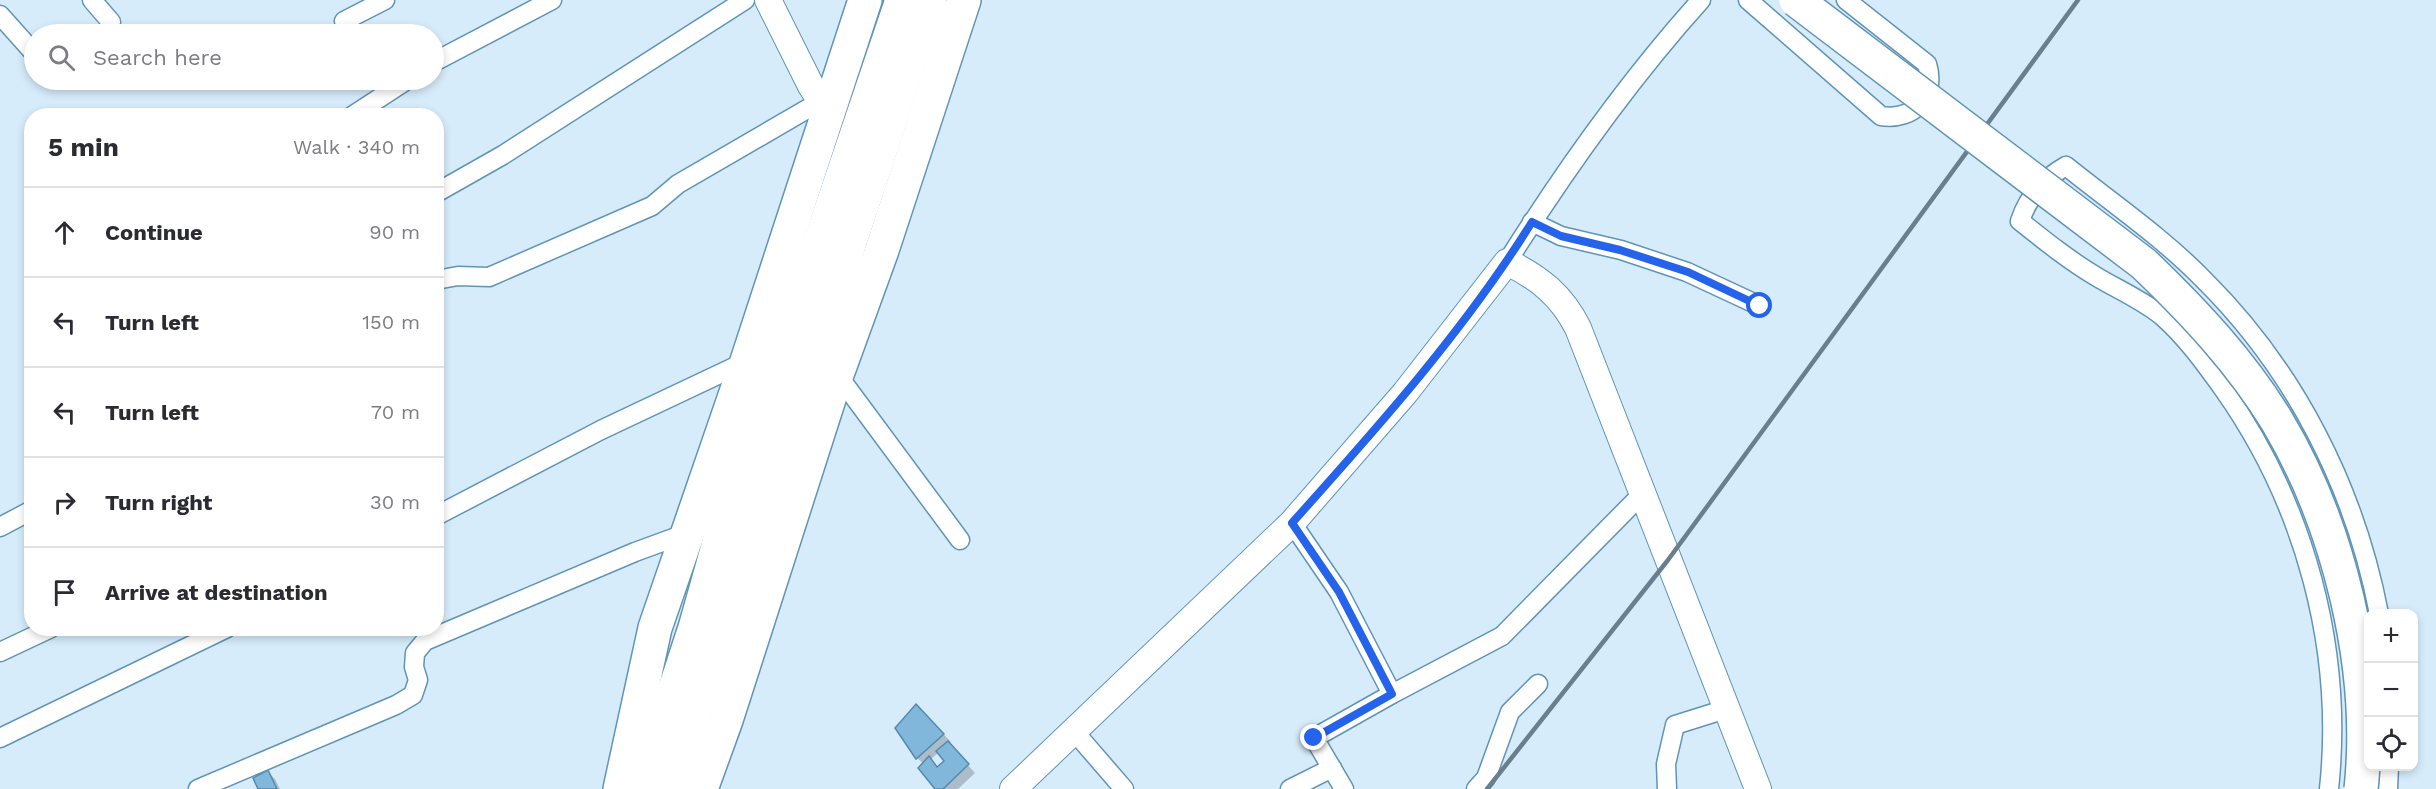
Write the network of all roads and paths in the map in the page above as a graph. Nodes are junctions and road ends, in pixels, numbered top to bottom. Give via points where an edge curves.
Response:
1 (92, 0) edge
2 (385, 0) edge
3 (552, 0) edge
4 (745, 0) edge
5 (768, 0) edge
6 (865, 0) edge
7 (902, 0) edge
8 (930, 0) edge
9 (964, 0) edge
10 (1701, 0) edge
11 (1748, 0) edge
12 (1796, 0) edge
13 (1846, 0) edge
14 (0, 15) edge
15 (344, 21) dead end
16 (111, 22) dead end
17 (24, 42) edge
18 (444, 57) edge
19 (392, 90) edge
20 (827, 101) junction
21 (364, 108) edge
22 (444, 188) edge
23 (1532, 222) junction
24 (1507, 262) junction
25 (444, 279) edge
26 (1760, 306) dead end
27 (747, 361) junction
28 (837, 374) junction
29 (1642, 494) junction
30 (444, 512) edge
31 (24, 514) edge
32 (1292, 523) junction
33 (0, 527) edge
34 (687, 533) junction
35 (960, 540) dead end
36 (2378, 609) edge
37 (444, 633) edge
38 (708, 633) junction
39 (34, 636) edge
40 (208, 636) edge
41 (437, 636) edge
42 (0, 652) edge
43 (1538, 684) dead end
44 (1392, 694) junction
45 (1726, 709) junction
46 (1073, 730) junction
47 (0, 738) edge
48 (1332, 768) junction
49 (2390, 771) edge
50 (623, 787) edge
51 (198, 789) edge
52 (669, 789) edge
53 (701, 789) edge
54 (1013, 789) edge
55 (1124, 789) edge
56 (1290, 789) edge
57 (1344, 789) edge
58 (1476, 789) edge
59 (1667, 789) edge
60 (1758, 789) edge
61 (2330, 789) edge
62 (2361, 789) edge
63 (2388, 789) edge

1 - 16 street
2 - 15 street
3 - 18 street
4 - 22 street
5 - 20 street via 811,86
6 - 20 highway
7 - 38 highway via 722,532
8 - 38 highway
9 - 28 highway
10 - 23 street via 1610,110
11 - 13 street via 1881,116 1908,114 1926,96 1930,80 1927,64
12 - 62 highway, bridge via 2144,264 2233,358 2277,421 2312,490 2335,554 2352,615 2361,694
14 - 17 street
19 - 21 street
20 - 25 street via 678,184 652,206 489,277
20 - 27 highway
23 - 24 street
23 - 26 street via 1561,236 1659,262
24 - 29 street via 1548,286 1570,313
24 - 32 street via 1405,393
27 - 30 street via 601,430
27 - 34 highway
28 - 35 street
28 - 53 highway
29 - 44 street via 1510,629
29 - 45 street
31 - 33 street
32 - 44 street via 1339,592
32 - 46 street
34 - 37 street
34 - 50 highway via 656,628
36 - 61 street via 2364,550 2337,475 2301,405 2256,339 2204,279 2174,252 2066,166 2055,172 2033,194 2020,221 2068,258 2162,316 2235,406 2285,500 2313,582 2328,657
38 - 50 highway
38 - 52 highway
39 - 42 street
40 - 47 street
41 - 51 street via 425,641 415,653 418,680 413,695
43 - 58 street via 1510,712 1486,778
44 - 48 street via 1314,738
45 - 59 street via 1675,725 1666,764
45 - 60 street
46 - 54 street
46 - 55 street
48 - 56 street
48 - 57 street
49 - 63 street

